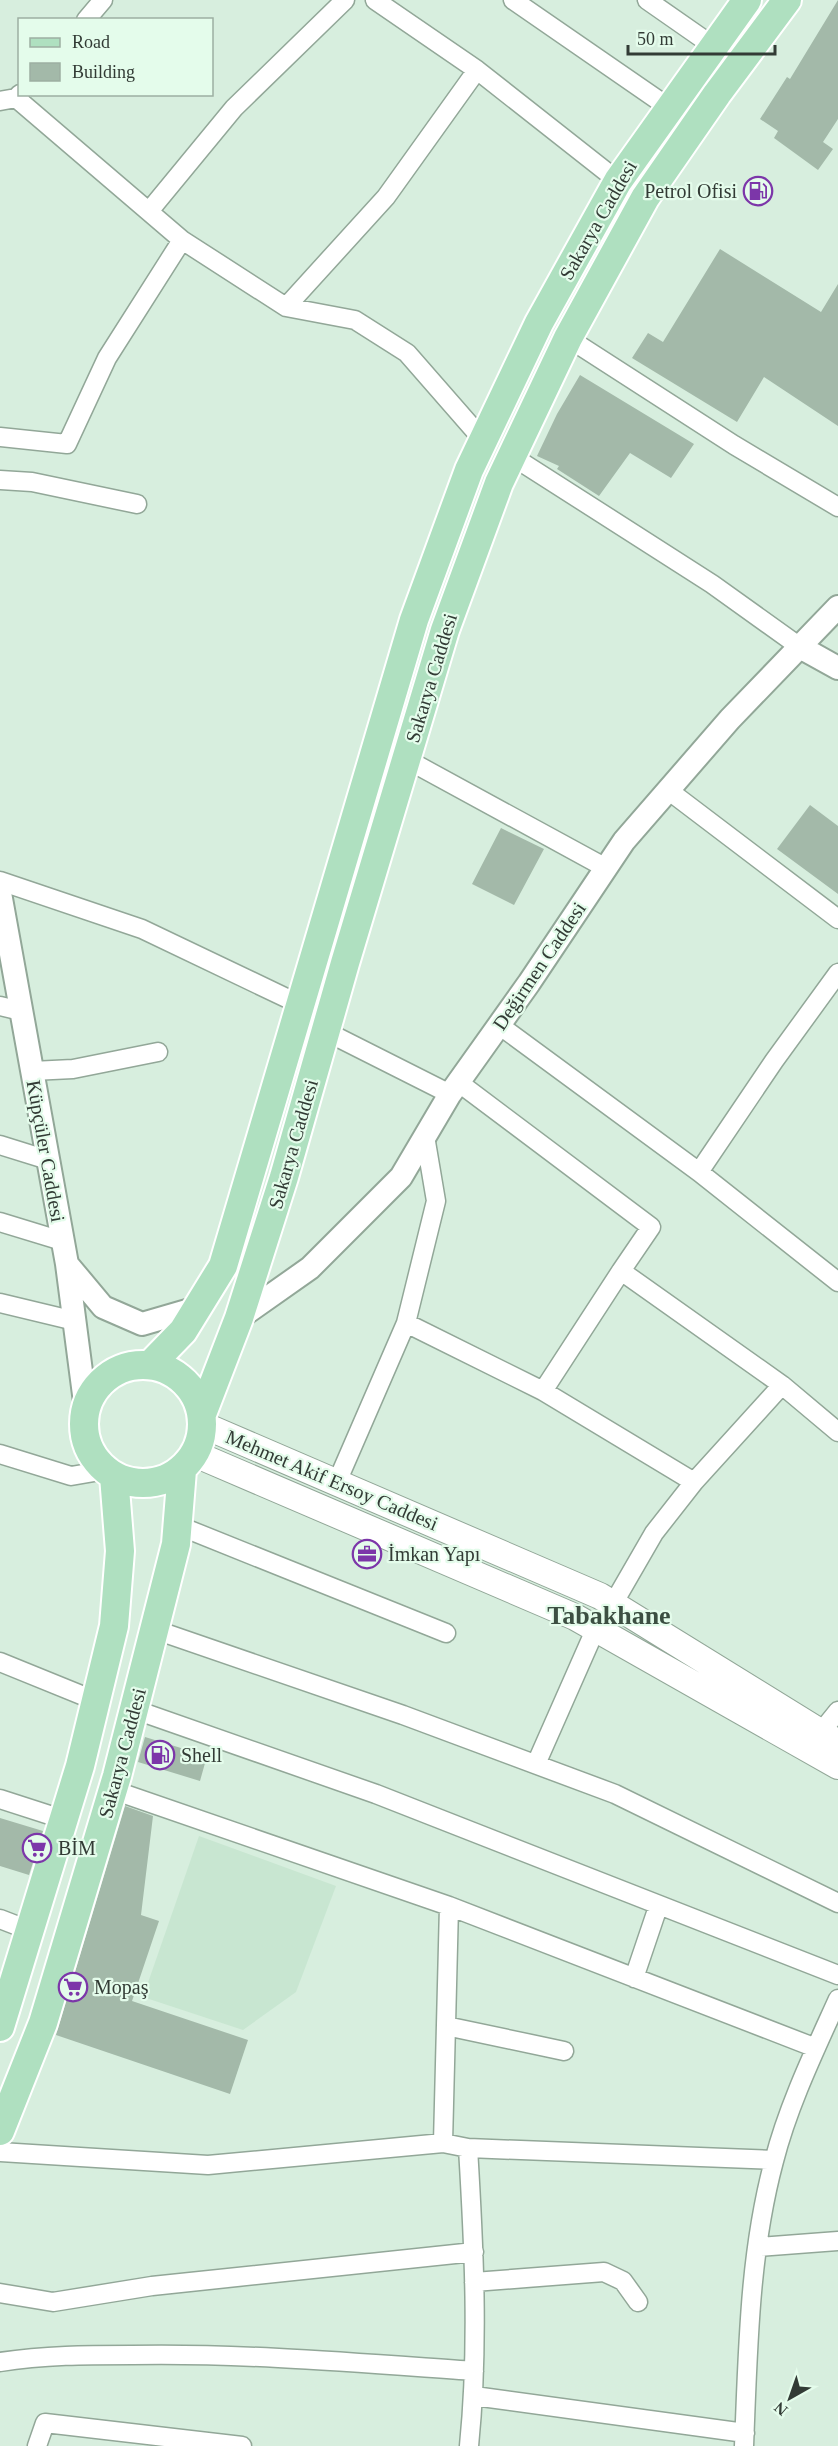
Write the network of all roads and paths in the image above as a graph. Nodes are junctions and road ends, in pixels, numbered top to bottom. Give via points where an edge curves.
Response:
1 (103, 0) edge
2 (345, 0) edge
3 (375, 0) edge
4 (513, 0) edge
5 (647, 0) edge
6 (747, 0) edge
7 (787, 0) edge
8 (88, 18) edge
9 (713, 46) junction
10 (477, 70) junction
11 (12, 98) edge
12 (669, 107) junction
13 (618, 181) junction
14 (150, 210) junction
15 (183, 240) junction
16 (286, 307) junction
17 (568, 338) junction
18 (0, 437) edge
19 (483, 440) junction
20 (512, 456) junction
21 (0, 480) edge
22 (137, 504) dead end
23 (838, 507) edge
24 (838, 607) edge
25 (800, 646) junction
26 (838, 668) edge
27 (406, 759) junction
28 (668, 790) junction
29 (606, 868) junction
30 (0, 881) edge
31 (0, 893) edge
32 (838, 919) edge
33 (838, 973) edge
34 (300, 1004) junction
35 (10, 1008) edge
36 (499, 1025) junction
37 (325, 1031) junction
38 (158, 1052) dead end
39 (32, 1071) junction
40 (454, 1088) junction
41 (425, 1136) junction
42 (0, 1145) edge
43 (48, 1160) junction
44 (699, 1172) junction
45 (0, 1222) edge
46 (62, 1241) junction
47 (66, 1264) junction
48 (621, 1271) junction
49 (838, 1282) edge
50 (0, 1303) edge
51 (197, 1308) junction
52 (239, 1318) junction
53 (75, 1321) junction
54 (406, 1323) junction
55 (150, 1365) junction
56 (782, 1385) junction
57 (543, 1391) junction
58 (86, 1410) junction
59 (203, 1420) junction
60 (835, 1422) edge
61 (0, 1454) edge
62 (188, 1462) junction
63 (110, 1473) junction
64 (337, 1482) junction
65 (694, 1482) junction
66 (177, 1525) junction
67 (613, 1604) junction
68 (596, 1628) junction
69 (153, 1629) junction
70 (446, 1633) dead end
71 (0, 1662) edge
72 (96, 1701) junction
73 (134, 1709) junction
74 (838, 1711) edge
75 (829, 1737) edge
76 (536, 1764) junction
77 (838, 1766) edge
78 (113, 1790) junction
79 (0, 1799) edge
80 (64, 1820) junction
81 (838, 1903) edge
82 (449, 1906) junction
83 (658, 1907) junction
84 (0, 1920) edge
85 (31, 1931) junction
86 (838, 1975) edge
87 (634, 1978) junction
88 (838, 2000) edge
89 (446, 2026) junction
90 (0, 2027) edge
91 (816, 2048) junction
92 (564, 2051) dead end
93 (0, 2131) edge
94 (443, 2143) junction
95 (468, 2148) junction
96 (0, 2152) edge
97 (774, 2160) junction
98 (838, 2241) edge
99 (758, 2247) junction
100 (474, 2252) junction
101 (474, 2282) junction
102 (0, 2293) edge
103 (638, 2302) dead end
104 (0, 2362) edge
105 (474, 2371) junction
106 (474, 2396) junction
107 (744, 2440) edge
108 (37, 2446) edge
109 (242, 2446) edge
110 (469, 2446) edge

1 - 8 street
2 - 14 street via 234,108
3 - 10 street
4 - 12 street
5 - 9 street
6 - 9 main road, Sakarya Caddesi
7 - 17 main road, Sakarya Caddesi via 645,198
9 - 12 main road, Sakarya Caddesi
10 - 13 street
10 - 16 street via 386,197
11 - 14 street
12 - 13 main road, Sakarya Caddesi
13 - 19 main road, Sakarya Caddesi via 539,323
14 - 15 street
15 - 16 street
15 - 18 street via 107,358 67,444
16 - 19 street via 355,320 407,353
17 - 20 main road, Sakarya Caddesi
17 - 23 street
19 - 34 main road, Sakarya Caddesi via 414,620
20 - 25 street via 712,584
20 - 27 main road, Sakarya Caddesi via 445,630
21 - 22 street via 32,482
24 - 25 street, Değirmen Caddesi
25 - 26 street
25 - 28 street, Değirmen Caddesi
27 - 29 street
27 - 37 main road, Sakarya Caddesi
28 - 29 street, Değirmen Caddesi
28 - 32 street
29 - 36 street, Değirmen Caddesi
30 - 34 street via 142,929
31 - 35 street, Küpçüler Caddesi
33 - 44 street
34 - 51 main road, Sakarya Caddesi via 222,1266
35 - 39 street, Küpçüler Caddesi
36 - 40 street, Değirmen Caddesi
36 - 44 street
37 - 40 street
37 - 52 main road, Sakarya Caddesi
38 - 39 street via 73,1069
39 - 43 street, Küpçüler Caddesi
40 - 41 street, Değirmen Caddesi
40 - 48 street via 651,1227
41 - 52 street, Değirmen Caddesi via 400,1178 310,1268
41 - 54 street via 436,1201
42 - 43 street
43 - 46 street, Küpçüler Caddesi
44 - 49 street
45 - 46 street
46 - 47 street, Küpçüler Caddesi
47 - 51 street via 103,1307 142,1324
47 - 53 street, Küpçüler Caddesi
48 - 56 street
48 - 57 street
50 - 53 street
51 - 55 main road, Sakarya Caddesi via 183,1331
52 - 59 main road, Sakarya Caddesi
53 - 58 street, Küpçüler Caddesi
54 - 57 street
54 - 64 street
55 - 58 main road via 133,1366 110,1376 92,1394
55 - 59 main road via 168,1370 184,1381 196,1396
56 - 60 street
56 - 65 street
57 - 65 street
58 - 63 main road via 87,1443 94,1458
59 - 62 main road
59 - 64 main road, Mehmet Akif Ersoy Caddesi
61 - 63 street via 71,1476
62 - 63 main road via 166,1479 149,1484 131,1483
62 - 66 main road, Sakarya Caddesi
62 - 68 main road, Mehmet Akif Ersoy Caddesi
63 - 72 main road, Sakarya Caddesi via 120,1551 115,1615
64 - 67 main road, Mehmet Akif Ersoy Caddesi
65 - 67 street via 654,1533
66 - 69 main road, Sakarya Caddesi via 176,1545
66 - 70 street
67 - 75 main road, Mehmet Akif Ersoy Caddesi
68 - 76 street
68 - 77 main road, Mehmet Akif Ersoy Caddesi
69 - 73 main road, Sakarya Caddesi
69 - 76 street
71 - 72 street
72 - 80 main road, Sakarya Caddesi
73 - 78 main road, Sakarya Caddesi
73 - 83 street via 376,1794
74 - 75 street
76 - 81 street via 615,1794
78 - 82 street
78 - 93 main road, Sakarya Caddesi via 42,2023
79 - 80 street
80 - 85 main road, Sakarya Caddesi
82 - 87 street
82 - 89 street
83 - 86 street
83 - 87 street
84 - 85 street
85 - 90 main road, Sakarya Caddesi
87 - 91 street
88 - 91 street
89 - 92 street
89 - 94 street
91 - 97 street
94 - 95 street
94 - 96 street via 208,2165
95 - 97 street
95 - 100 street
97 - 99 street
98 - 99 street
99 - 107 street via 751,2283
100 - 101 street
100 - 102 street via 152,2286 53,2302
101 - 103 street via 604,2272 623,2281
101 - 105 street
104 - 105 street via 38,2356 162,2354 265,2356
105 - 106 street
106 - 107 street
106 - 110 street
108 - 109 street via 45,2423

